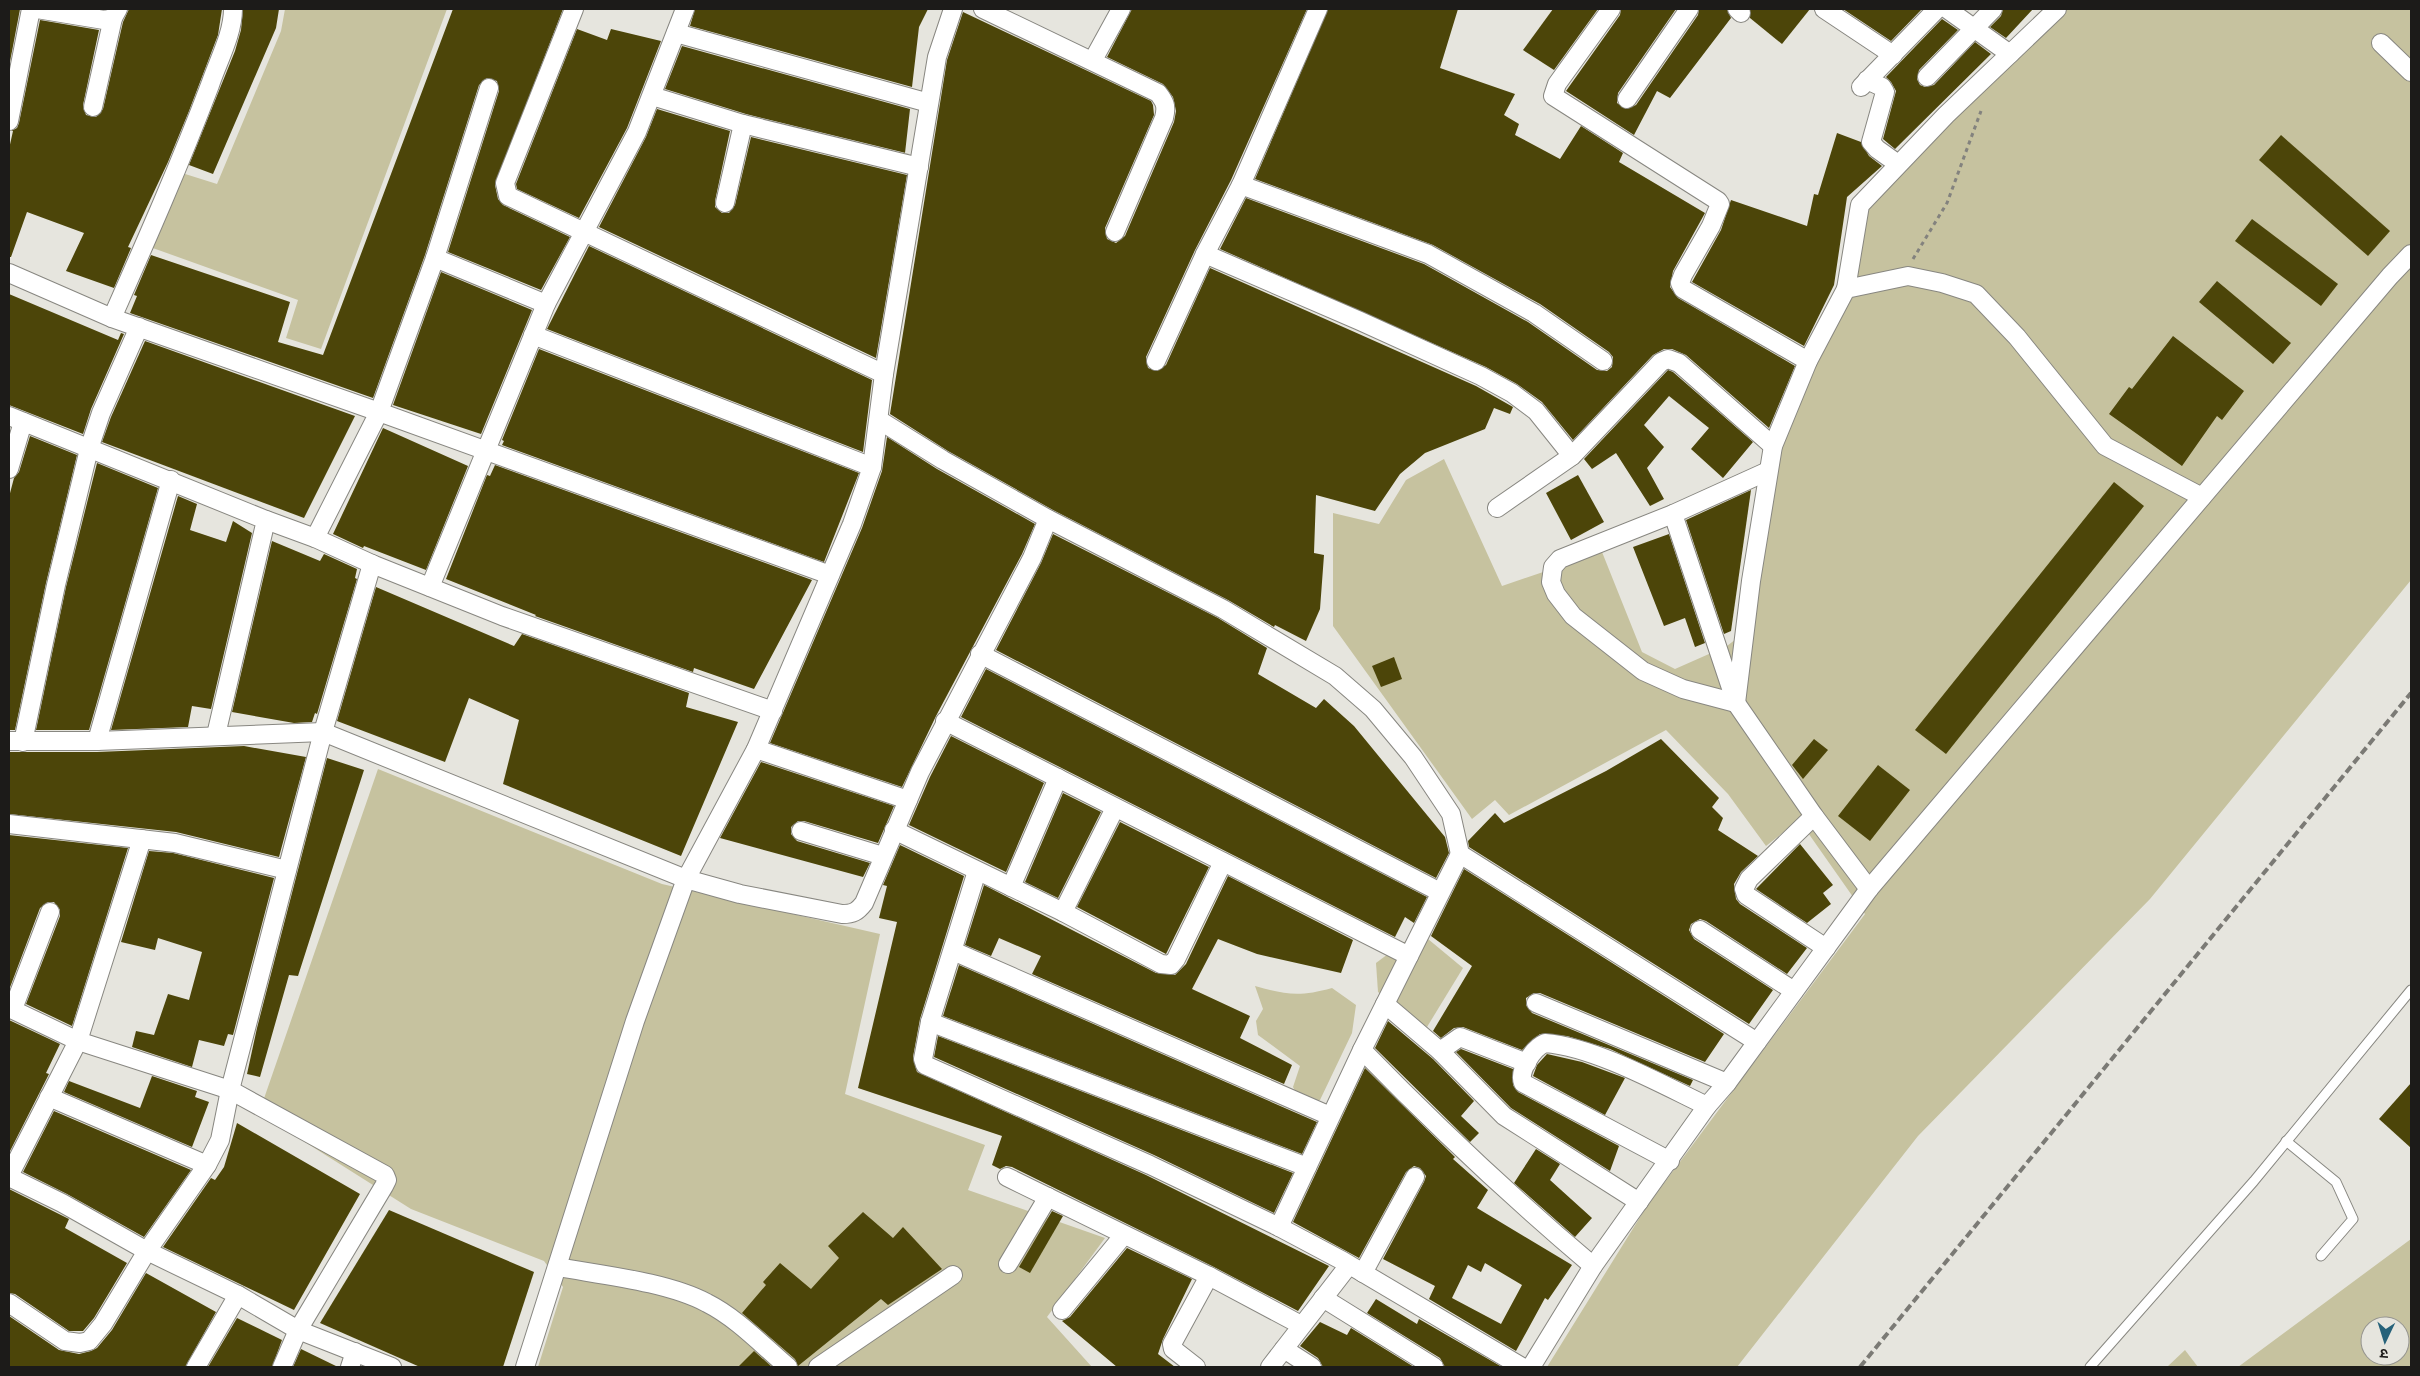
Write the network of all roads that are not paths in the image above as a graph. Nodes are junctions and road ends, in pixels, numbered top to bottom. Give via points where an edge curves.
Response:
1 (30, 9) edge
2 (37, 9) edge
3 (233, 9) edge
4 (574, 9) edge
5 (685, 9) edge
6 (954, 9) edge
7 (983, 9) edge
8 (1121, 9) edge
9 (1318, 9) edge
10 (1611, 9) edge
11 (1689, 9) edge
12 (1824, 9) edge
13 (1937, 9) edge
14 (1947, 9) edge
15 (1993, 9) edge
16 (2057, 9) edge
17 (116, 13) edge
18 (1974, 28) junction
19 (676, 34) junction
20 (2382, 43) dead end
21 (2010, 54) junction
22 (1893, 55) junction
23 (1093, 60) junction
24 (2411, 72) edge
25 (1927, 76) dead end
26 (489, 88) dead end
27 (652, 96) junction
28 (1628, 99) dead end
29 (929, 103) junction
30 (93, 107) dead end
31 (9, 121) edge
32 (743, 124) junction
33 (1898, 164) junction
34 (919, 167) junction
35 (1241, 185) junction
36 (725, 203) dead end
37 (584, 231) junction
38 (1115, 232) dead end
39 (1205, 254) junction
40 (2411, 254) edge
41 (435, 258) junction
42 (9, 273) edge
43 (1846, 289) junction
44 (546, 304) junction
45 (112, 318) junction
46 (138, 327) junction
47 (533, 335) junction
48 (1156, 361) dead end
49 (1603, 361) dead end
50 (1808, 361) junction
51 (884, 374) junction
52 (379, 412) junction
53 (16, 419) edge
54 (879, 420) junction
55 (1773, 446) junction
56 (89, 449) junction
57 (487, 453) junction
58 (1572, 456) junction
59 (872, 467) junction
60 (9, 469) edge
61 (1768, 471) junction
62 (171, 480) junction
63 (2202, 497) junction
64 (1497, 508) dead end
65 (1673, 514) junction
66 (1048, 519) junction
67 (266, 520) junction
68 (315, 538) junction
69 (372, 564) junction
70 (830, 575) junction
71 (430, 587) junction
72 (980, 654) junction
73 (1736, 703) junction
74 (773, 710) junction
75 (945, 722) junction
76 (323, 732) junction
77 (216, 736) junction
78 (97, 741) junction
79 (16, 742) edge
80 (756, 749) junction
81 (1058, 778) junction
82 (908, 800) junction
83 (1115, 808) junction
84 (1814, 816) junction
85 (9, 824) edge
86 (894, 830) junction
87 (801, 831) dead end
88 (142, 838) junction
89 (1460, 854) junction
90 (883, 856) junction
91 (1223, 862) junction
92 (288, 870) junction
93 (977, 871) junction
94 (686, 879) junction
95 (1011, 887) junction
96 (1868, 889) junction
97 (1440, 892) junction
98 (50, 912) dead end
99 (1063, 912) junction
100 (1700, 930) dead end
101 (1826, 948) junction
102 (953, 951) junction
103 (1409, 956) junction
104 (2411, 990) edge
105 (1794, 991) junction
106 (1536, 1003) dead end
107 (1385, 1004) junction
108 (11, 1009) edge
109 (930, 1022) junction
110 (78, 1041) junction
111 (1757, 1042) junction
112 (1362, 1050) junction
113 (1440, 1051) junction
114 (1527, 1063) junction
115 (1727, 1083) junction
116 (230, 1090) junction
117 (50, 1097) junction
118 (1708, 1106) junction
119 (1330, 1116) junction
120 (2286, 1141) junction
121 (1670, 1161) junction
122 (208, 1165) junction
123 (1307, 1167) junction
124 (9, 1176) edge
125 (1007, 1177) dead end
126 (1415, 1177) dead end
127 (1048, 1197) junction
128 (1640, 1202) junction
129 (1279, 1227) junction
130 (1123, 1236) junction
131 (147, 1251) junction
132 (2322, 1256) dead end
133 (1008, 1264) dead end
134 (1593, 1266) junction
135 (558, 1267) junction
136 (1356, 1269) junction
137 (954, 1274) dead end
138 (1209, 1276) junction
139 (238, 1295) junction
140 (1323, 1298) junction
141 (9, 1303) edge
142 (1062, 1310) dead end
143 (1302, 1326) junction
144 (298, 1330) junction
145 (1284, 1349) junction
146 (352, 1359) edge
147 (196, 1367) edge
148 (282, 1367) edge
149 (392, 1367) edge
150 (525, 1367) edge
151 (788, 1367) edge
152 (818, 1367) edge
153 (1196, 1367) edge
154 (1270, 1367) edge
155 (1312, 1367) edge
156 (1434, 1367) edge
157 (1522, 1367) edge
158 (1531, 1367) edge
159 (2090, 1367) edge

1 - 31 street
2 - 17 street via 92,19
3 - 45 street via 230,30 170,186
4 - 37 street via 505,183 505,192 513,200
5 - 19 street
6 - 29 street via 937,57
7 - 23 street
8 - 23 street
9 - 35 street
10 - 50 street via 1557,84 1553,96 1718,201 1720,204 1711,226 1683,275 1680,283 1683,290
11 - 28 street
12 - 22 street
13 - 22 street
14 - 18 street
15 - 18 street
16 - 21 street
17 - 30 street
18 - 21 street
18 - 25 street
19 - 27 street
19 - 29 street
20 - 24 street
21 - 33 street
22 - 33 street via 1864,84 1882,87 1885,92 1871,142
23 - 38 street via 1158,93 1166,108
26 - 41 street
27 - 32 street
27 - 37 street via 623,161
29 - 34 street
32 - 34 street
32 - 36 street
33 - 43 street via 1860,205
34 - 51 street
35 - 39 street
35 - 49 street via 1428,254 1534,313
37 - 44 street
37 - 51 street
39 - 48 street
39 - 58 street via 1360,321 1512,393 1536,411
40 - 63 street
41 - 44 street
41 - 52 street
42 - 45 street
43 - 50 street
43 - 63 street via 1908,276 1976,294 2017,336 2106,446
44 - 47 street
45 - 46 street
46 - 52 street
46 - 56 street
47 - 57 street
47 - 59 street
50 - 55 street
51 - 54 street
52 - 57 street
52 - 68 street
53 - 56 street
53 - 60 street
54 - 59 street
54 - 66 street
55 - 58 street via 1679,363 1668,359 1661,362
55 - 61 street
56 - 62 street
56 - 79 street
57 - 70 street
57 - 71 street
58 - 64 street
59 - 70 street
61 - 65 street
61 - 73 street
62 - 67 street
62 - 78 street
63 - 96 street
65 - 73 street
65 - 73 street via 1560,559 1553,568 1551,582 1573,616 1643,671 1683,689
66 - 72 street via 1032,558
66 - 89 street via 1223,609 1354,690 1374,708 1413,757 1452,814
67 - 68 street
67 - 77 street
68 - 69 street
69 - 71 street
69 - 76 street
70 - 74 street
71 - 74 street via 502,616
72 - 75 street
72 - 97 street
73 - 84 street
74 - 80 street
75 - 81 street
75 - 82 street
76 - 77 street
76 - 92 street
76 - 94 street
77 - 78 street
78 - 79 street
80 - 82 street
80 - 94 street
81 - 83 street
81 - 95 street
82 - 86 street
83 - 91 street
83 - 99 street
84 - 96 street
84 - 101 street via 1749,879 1744,890 1746,895
85 - 88 street
86 - 90 street
86 - 93 street
87 - 90 street
88 - 92 street
88 - 110 street
89 - 97 street
89 - 111 street
90 - 94 street via 864,903 858,912 852,914 740,894
91 - 99 street via 1171,965 1161,964
91 - 103 street
92 - 116 street
93 - 95 street
93 - 102 street
94 - 135 street via 636,1021
95 - 99 street
96 - 101 street
97 - 103 street
98 - 108 street
100 - 105 street
101 - 105 street
102 - 109 street
102 - 119 street
103 - 107 street
104 - 120 lane
105 - 111 street
106 - 115 street
107 - 112 street
107 - 113 street
108 - 110 street
109 - 123 street
109 - 129 street via 923,1059 928,1068 1150,1165
110 - 116 street
110 - 117 street
111 - 115 street
112 - 119 street
112 - 134 street via 1470,1159
113 - 114 street via 1460,1037
113 - 128 street via 1504,1116
114 - 118 street via 1540,1045 1550,1043 1629,1069
114 - 121 street via 1521,1079 1529,1088
115 - 118 street
116 - 122 street via 220,1140
116 - 144 street via 382,1172 387,1180
117 - 122 street
117 - 124 street
118 - 121 street
119 - 123 street
120 - 132 lane via 2336,1182 2353,1220
120 - 159 lane
121 - 128 street
122 - 131 street
123 - 129 street
124 - 131 street
125 - 127 street
126 - 136 street
127 - 130 street
127 - 133 street
128 - 134 street
129 - 136 street
130 - 138 street
130 - 142 street
131 - 139 street
131 - 141 street via 103,1324 89,1341 65,1341
134 - 158 street
135 - 150 street
135 - 151 street via 628,1280 706,1302 723,1312
136 - 140 street
136 - 157 street
137 - 152 street
138 - 143 street
138 - 153 street via 1172,1344 1173,1349
139 - 144 street
139 - 147 street
140 - 143 street
140 - 156 street
143 - 145 street
144 - 146 street
144 - 148 street
145 - 154 street
145 - 155 street
146 - 149 street

